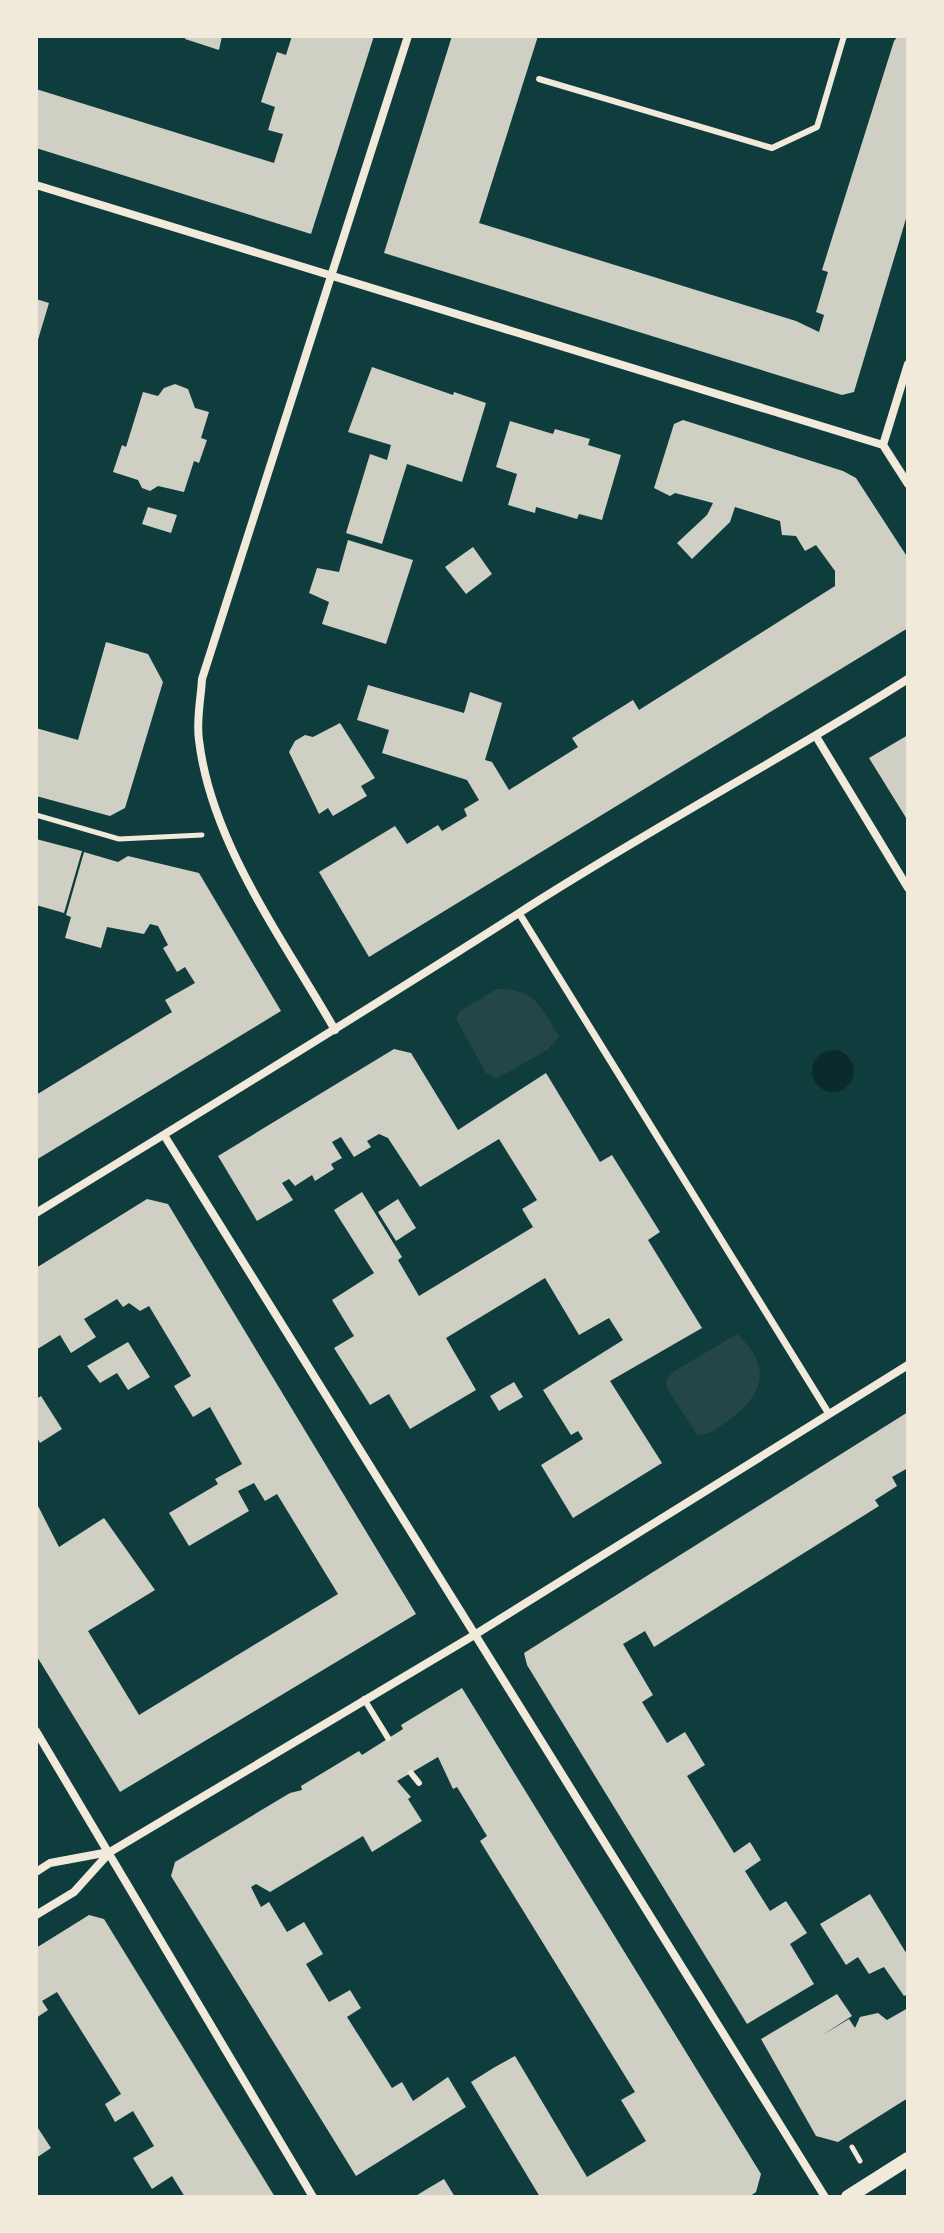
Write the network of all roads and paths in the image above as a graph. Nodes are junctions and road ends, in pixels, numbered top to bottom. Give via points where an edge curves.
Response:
1 (408, 36) edge
2 (844, 36) edge
3 (539, 79) dead end
4 (36, 185) edge
5 (331, 278) junction
6 (908, 364) edge
7 (883, 445) junction
8 (908, 484) edge
9 (908, 679) edge
10 (817, 738) junction
11 (36, 815) edge
12 (223, 834) junction
13 (908, 888) edge
14 (519, 913) junction
15 (335, 1030) junction
16 (164, 1135) junction
17 (36, 1213) edge
18 (908, 1365) edge
19 (829, 1414) junction
20 (476, 1634) junction
21 (364, 1699) junction
22 (36, 1731) edge
23 (388, 1738) dead end
24 (411, 1773) dead end
25 (419, 1783) dead end
26 (110, 1852) junction
27 (36, 1872) edge
28 (36, 1915) edge
29 (908, 2159) edge
30 (313, 2197) edge
31 (825, 2197) edge
32 (848, 2197) edge

1 - 5 street
2 - 3 lane via 817,127 772,148
4 - 5 street
5 - 7 street
5 - 12 street via 202,679 198,736
6 - 7 street
7 - 8 street
9 - 10 street
10 - 13 street
10 - 14 street
11 - 12 path via 119,839
12 - 15 street
14 - 15 street
14 - 19 street
15 - 16 street
16 - 17 street
16 - 20 street
18 - 19 street
19 - 20 street
20 - 21 street
20 - 31 street
21 - 23 lane
21 - 26 street
22 - 26 street
24 - 25 lane
26 - 27 street via 50,1863
26 - 28 street via 74,1892
26 - 30 street
29 - 32 street

